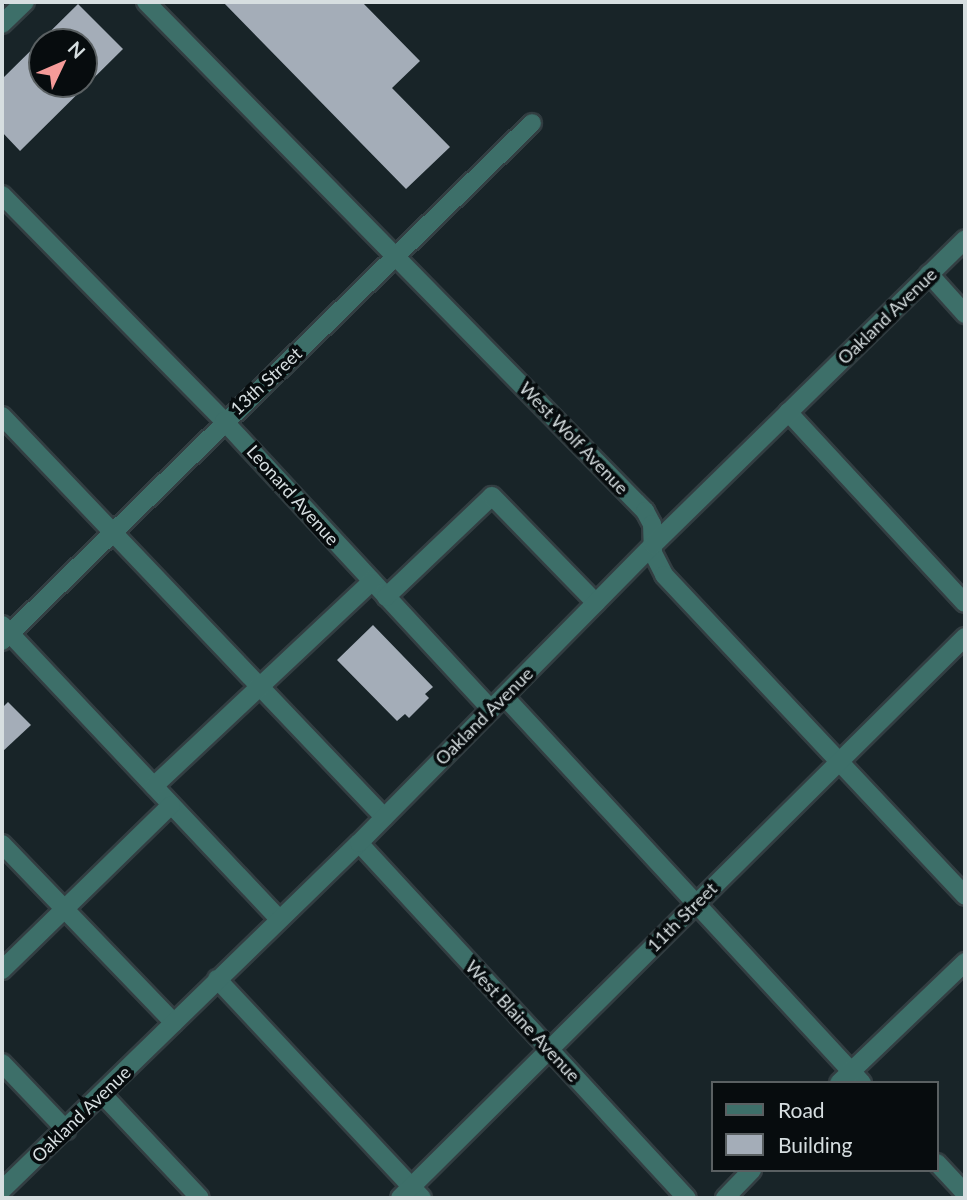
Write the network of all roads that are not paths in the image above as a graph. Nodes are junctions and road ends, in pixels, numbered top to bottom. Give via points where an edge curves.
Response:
1 (25, 2) edge
2 (146, 2) edge
3 (2, 24) edge
4 (532, 123) dead end
5 (2, 195) edge
6 (965, 239) edge
7 (397, 258) junction
8 (929, 274) junction
9 (965, 314) edge
10 (788, 412) junction
11 (2, 416) edge
12 (224, 421) junction
13 (112, 532) junction
14 (653, 545) junction
15 (372, 582) junction
16 (386, 597) junction
17 (596, 603) junction
18 (965, 603) edge
19 (4, 633) edge
20 (965, 637) edge
21 (260, 687) junction
22 (504, 696) junction
23 (491, 709) junction
24 (838, 759) junction
25 (153, 786) junction
26 (171, 805) junction
27 (384, 817) junction
28 (359, 843) junction
29 (2, 845) edge
30 (965, 896) edge
31 (694, 904) junction
32 (64, 909) junction
33 (278, 918) junction
34 (965, 961) edge
35 (2, 970) edge
36 (217, 979) junction
37 (174, 1023) junction
38 (550, 1050) junction
39 (2, 1063) edge
40 (851, 1079) edge
41 (103, 1095) junction
42 (66, 1130) junction
43 (939, 1165) edge
44 (750, 1172) edge
45 (2, 1190) edge
46 (411, 1194) edge
47 (965, 1194) edge
48 (200, 1198) edge
49 (687, 1198) edge
50 (724, 1198) edge

1 - 3 street
2 - 7 street, West Wolf Avenue
4 - 7 street, 13th Street
5 - 12 street, Leonard Avenue
6 - 8 street, Oakland Avenue
7 - 12 street, 13th Street
7 - 14 street, West Wolf Avenue via 645,511
8 - 9 street
8 - 10 street, Oakland Avenue
10 - 14 street, Oakland Avenue
10 - 18 street
11 - 13 street
12 - 13 street, 13th Street
12 - 15 street, Leonard Avenue
13 - 19 street, 13th Street
13 - 21 street
14 - 17 street, Oakland Avenue
14 - 24 street, West Wolf Avenue via 664,575
15 - 16 street, Leonard Avenue
15 - 21 street
16 - 17 street via 492,496
16 - 23 street, Leonard Avenue
17 - 22 street, Oakland Avenue
19 - 25 street
20 - 24 street, 11th Street
21 - 25 street
21 - 27 street
22 - 23 street, Oakland Avenue
22 - 31 street
23 - 27 street, Oakland Avenue
24 - 30 street, West Wolf Avenue
24 - 31 street, 11th Street
25 - 26 street
26 - 32 street
26 - 33 street
27 - 28 street, Oakland Avenue
28 - 33 street, Oakland Avenue
28 - 38 street, West Blaine Avenue
29 - 32 street
31 - 38 street, 11th Street
31 - 40 street
32 - 35 street
32 - 37 street
33 - 36 street, Oakland Avenue
34 - 40 street
36 - 37 street, Oakland Avenue
36 - 46 street
37 - 41 street, Oakland Avenue
38 - 46 street, 11th Street
38 - 49 street, West Blaine Avenue
39 - 42 street
41 - 42 street, Oakland Avenue
41 - 48 street
42 - 45 street, Oakland Avenue
43 - 47 street
44 - 50 street

